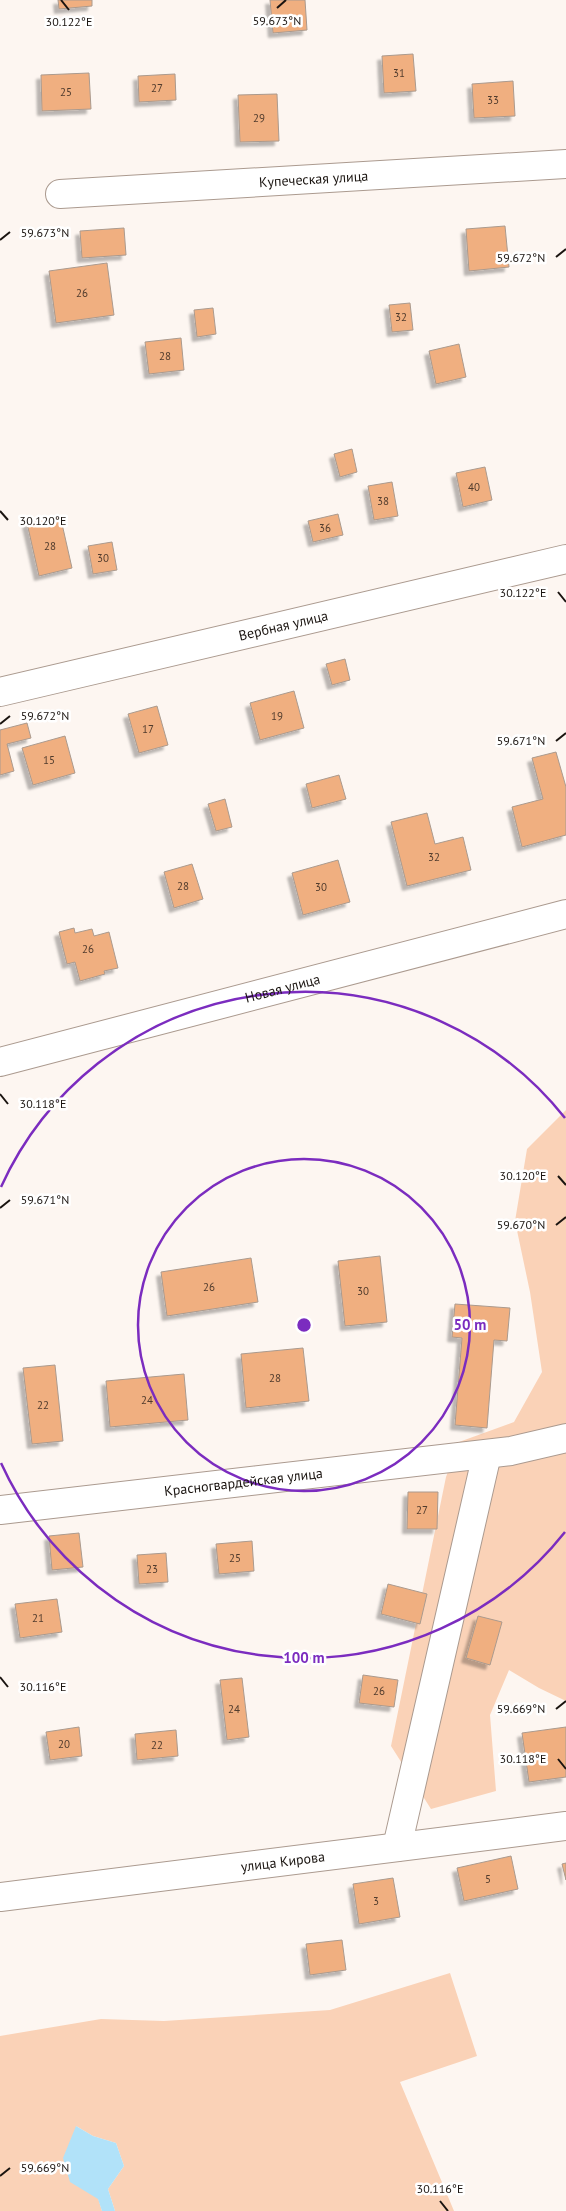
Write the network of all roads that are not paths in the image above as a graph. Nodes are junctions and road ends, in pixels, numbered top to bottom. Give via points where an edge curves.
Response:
1 (566, 164) edge
2 (60, 194) dead end
3 (566, 559) edge
4 (0, 692) edge
5 (566, 914) edge
6 (0, 1062) edge
7 (566, 1438) edge
8 (487, 1454) junction
9 (0, 1510) edge
10 (566, 1826) edge
11 (397, 1848) junction
12 (0, 1897) edge

1 - 2 street, Купеческая улица
3 - 4 street, Вербная улица
5 - 6 street, Новая улица
7 - 8 street, Красногвардейская улица
8 - 9 street, Красногвардейская улица
8 - 11 street
10 - 11 street, улица Кирова
11 - 12 street, улица Кирова

